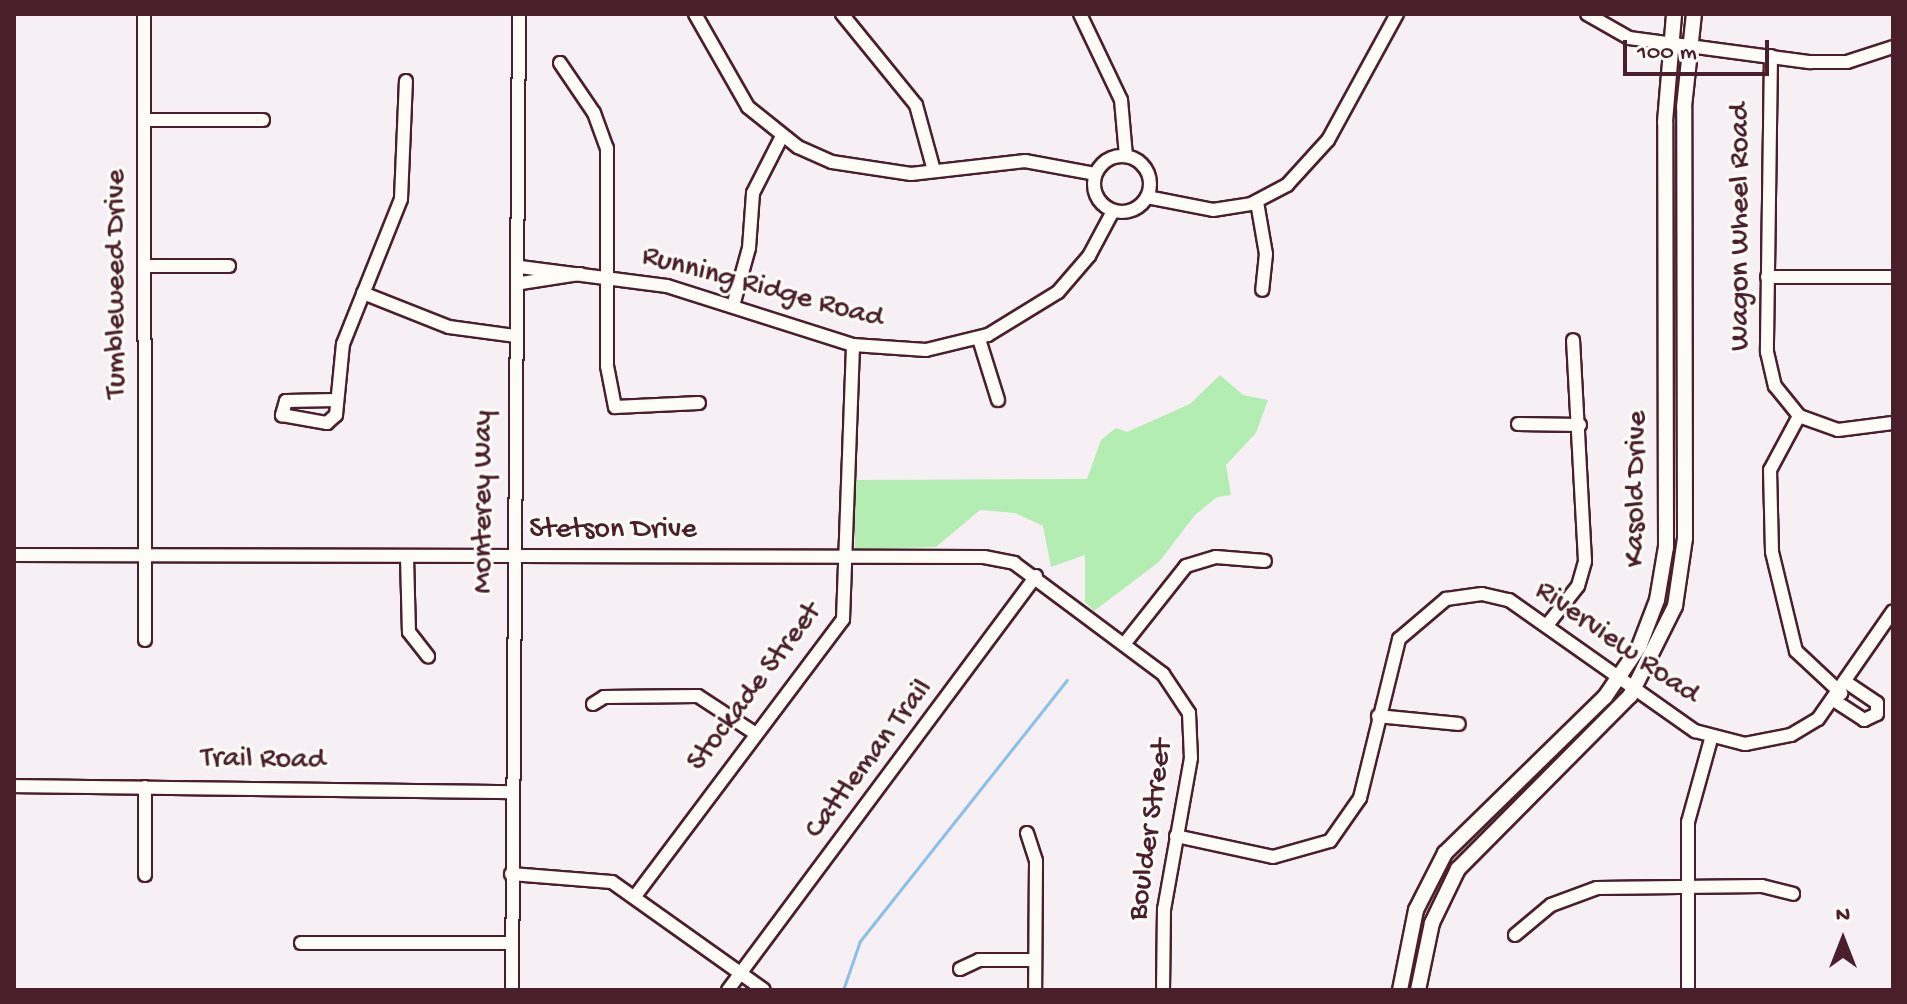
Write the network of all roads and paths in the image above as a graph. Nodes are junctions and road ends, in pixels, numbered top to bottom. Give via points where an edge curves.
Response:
1 (144, 14) edge
2 (519, 14) edge
3 (695, 14) edge
4 (842, 14) edge
5 (1080, 14) edge
6 (1397, 14) edge
7 (1587, 14) edge
8 (1674, 14) edge
9 (1694, 14) edge
10 (1671, 42) junction
11 (1689, 44) junction
12 (1893, 47) edge
13 (1771, 56) junction
14 (560, 63) dead end
15 (406, 81) dead end
16 (144, 120) junction
17 (263, 120) dead end
18 (782, 136) junction
19 (1126, 156) junction
20 (934, 171) junction
21 (1095, 174) junction
22 (1147, 197) junction
23 (1257, 202) junction
24 (1113, 211) junction
25 (144, 266) junction
26 (229, 266) dead end
27 (520, 267) junction
28 (580, 274) junction
29 (606, 276) junction
30 (1767, 277) junction
31 (1893, 277) edge
32 (521, 283) junction
33 (1262, 290) dead end
34 (363, 293) junction
35 (733, 306) junction
36 (516, 336) junction
37 (979, 339) junction
38 (1573, 340) dead end
39 (853, 345) junction
40 (336, 400) dead end
41 (998, 400) dead end
42 (699, 403) dead end
43 (1799, 416) junction
44 (1893, 423) edge
45 (1518, 424) dead end
46 (1580, 425) junction
47 (14, 555) edge
48 (145, 555) junction
49 (407, 557) junction
50 (513, 557) junction
51 (849, 557) junction
52 (1265, 561) dead end
53 (1036, 576) junction
54 (1893, 611) edge
55 (1096, 622) joint
56 (1548, 624) junction
57 (145, 640) dead end
58 (1125, 643) junction
59 (428, 656) dead end
60 (1620, 678) junction
61 (1635, 689) junction
62 (1841, 692) junction
63 (593, 704) dead end
64 (1378, 716) junction
65 (1459, 724) dead end
66 (756, 734) junction
67 (1711, 739) junction
68 (14, 786) edge
69 (145, 787) junction
70 (511, 792) junction
71 (1027, 833) dead end
72 (1176, 836) junction
73 (511, 874) junction
74 (145, 875) dead end
75 (1688, 886) junction
76 (1793, 894) dead end
77 (636, 895) junction
78 (1515, 935) dead end
79 (301, 943) dead end
80 (511, 943) junction
81 (1035, 960) junction
82 (960, 969) dead end
83 (741, 973) junction
84 (512, 990) edge
85 (728, 990) edge
86 (764, 990) edge
87 (1035, 990) edge
88 (1163, 990) edge
89 (1400, 990) edge
90 (1418, 990) edge
91 (1688, 990) edge

1 - 16 street, Tumbleweed Drive
2 - 27 street, Monterey Way
3 - 18 street via 721,71
4 - 20 street via 916,105
5 - 19 street via 1121,100
6 - 23 street via 1317,156
7 - 10 street via 1618,35
8 - 10 main road, Kasold Drive
9 - 11 main road, Kasold Drive
10 - 11 street
10 - 60 main road, Kasold Drive via 1665,556 1653,616
11 - 13 street
11 - 61 main road, Kasold Drive via 1684,560 1667,632
12 - 13 street via 1847,62
13 - 30 street, Wagon Wheel Road
14 - 29 street via 594,113 607,148
15 - 34 street via 401,199
16 - 17 street
16 - 25 street, Tumbleweed Drive
18 - 20 street via 861,169
18 - 35 street via 753,193 749,248
19 - 21 street via 1107,160
19 - 22 street via 1147,171
20 - 21 street via 1025,161
21 - 24 street via 1099,200
22 - 23 street via 1199,210
22 - 24 street via 1136,208
23 - 33 street via 1266,243
24 - 37 street, Running Ridge Road via 1089,256 1058,292
25 - 26 street
25 - 48 street, Tumbleweed Drive
27 - 28 street, Running Ridge Road
27 - 32 street, Monterey Way
28 - 29 street, Running Ridge Road
28 - 32 street, Running Ridge Road
29 - 35 street, Running Ridge Road
29 - 42 street via 615,407
30 - 31 street
30 - 43 street, Wagon Wheel Road via 1771,374
32 - 36 street, Monterey Way
34 - 36 street via 449,327
34 - 40 street via 337,367
35 - 39 street, Running Ridge Road
36 - 50 street, Monterey Way
37 - 39 street, Running Ridge Road via 926,350
37 - 41 street
38 - 46 street
39 - 51 street, Stockade Street
43 - 44 street via 1838,430
43 - 62 street via 1770,470 1776,584 1796,651
45 - 46 street
46 - 56 street via 1583,571
47 - 48 street, Stetson Drive
48 - 49 street, Stetson Drive
48 - 57 street, Tumbleweed Drive
49 - 50 street, Stetson Drive
49 - 59 street via 409,632
50 - 51 street, Stetson Drive
50 - 70 street, Monterey Way
51 - 53 street, Stetson Drive via 984,557
51 - 66 street, Stockade Street via 843,619
52 - 58 street via 1216,557 1186,566
53 - 55 street, Stetson Drive
53 - 83 street, Cattleman Trail
54 - 62 street, Riverview Road
55 - 58 street, Boulder Street
56 - 60 street, Riverview Road
56 - 64 street, Riverview Road via 1494,595 1434,604 1399,639
58 - 72 street, Boulder Street via 1174,686 1189,713 1191,758
60 - 61 street, Riverview Road
60 - 89 main road, Kasold Drive via 1445,853 1416,910
61 - 67 street, Riverview Road
61 - 90 main road, Kasold Drive via 1467,856 1432,923
62 - 67 street, Riverview Road via 1806,727 1775,740
63 - 66 street via 604,697 698,696
64 - 65 street
64 - 72 street, Riverview Road via 1360,798 1330,841 1273,857
66 - 77 street, Stockade Street
67 - 75 street via 1690,804
68 - 69 street, Trail Road
69 - 70 street, Trail Road
69 - 74 street
70 - 73 street, Monterey Way
71 - 81 street via 1036,861
72 - 88 street, Boulder Street via 1164,909
73 - 77 street via 587,875
73 - 80 street, Monterey Way
75 - 76 street via 1762,886
75 - 78 street via 1581,892 1551,905
75 - 91 street
77 - 83 street
79 - 80 street
80 - 84 street, Monterey Way
81 - 82 street via 979,960
81 - 87 street
83 - 85 street, Cattleman Trail
83 - 86 street

